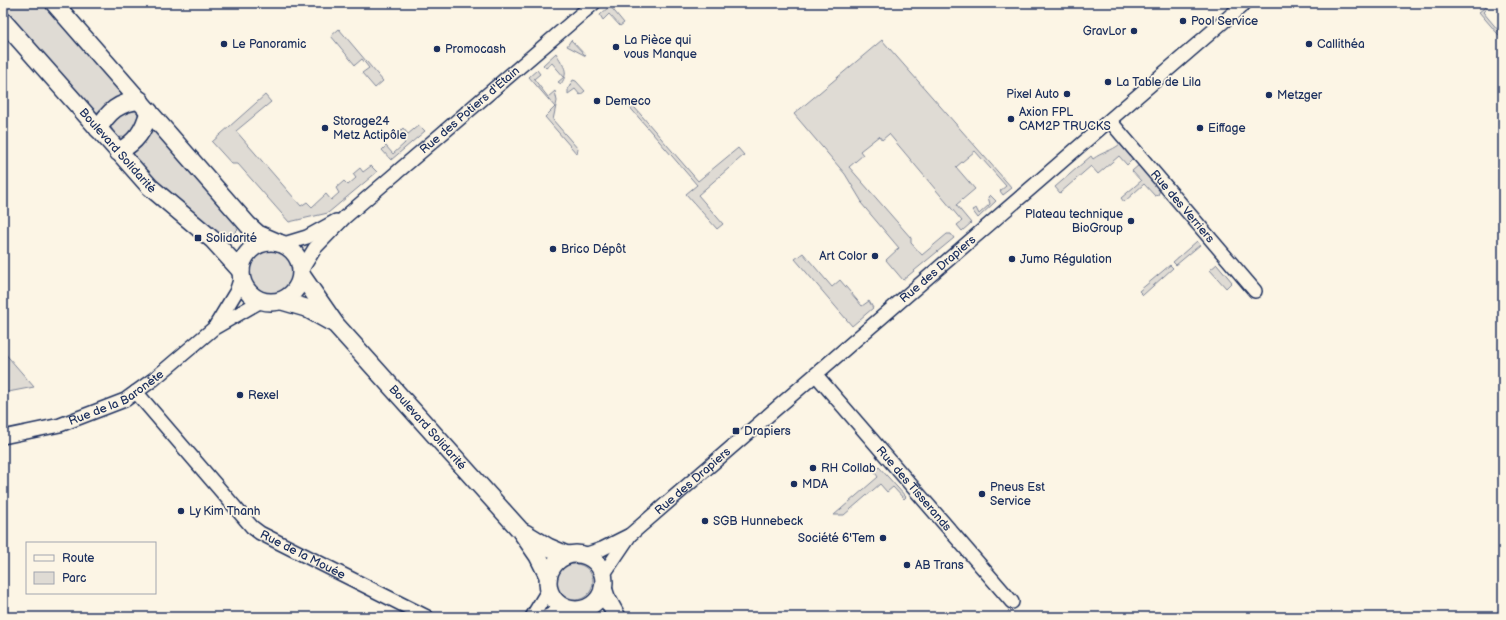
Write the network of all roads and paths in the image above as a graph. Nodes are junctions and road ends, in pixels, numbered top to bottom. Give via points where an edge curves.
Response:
1 (54, 3) edge
2 (594, 3) edge
3 (1245, 3) edge
4 (3, 21) edge
5 (145, 106) junction
6 (1110, 121) junction
7 (98, 129) junction
8 (118, 152) junction
9 (345, 217) junction
10 (281, 243) junction
11 (302, 273) junction
12 (241, 274) junction
13 (1255, 291) dead end
14 (261, 301) junction
15 (282, 301) junction
16 (336, 325) junction
17 (214, 328) junction
18 (816, 375) junction
19 (136, 392) junction
20 (3, 437) edge
21 (520, 530) junction
22 (630, 535) junction
23 (576, 555) junction
24 (603, 581) junction
25 (548, 583) junction
26 (1012, 602) dead end
27 (565, 608) junction
28 (584, 608) junction
29 (427, 617) edge
30 (532, 617) edge
31 (546, 617) edge
32 (600, 617) edge
33 (617, 617) edge

1 - 5 main road
2 - 9 street, Rue des Potiers d'Étain
3 - 6 street, Rue des Drapiers
4 - 7 main road, Boulevard Solidarité
5 - 7 main road via 129,102 119,106 106,115
5 - 8 main road via 142,133 134,142
5 - 10 main road via 248,225 258,234
6 - 13 street, Rue des Verriers
6 - 18 street, Rue des Drapiers
7 - 8 main road, Boulevard Solidarité
8 - 12 main road, Boulevard Solidarité via 150,187 224,250
9 - 10 street, Rue des Potiers d'Étain via 306,237
9 - 11 street, Rue des Potiers d'Étain via 316,248
10 - 11 main road via 296,255
10 - 12 main road via 268,242 253,248 246,256
11 - 15 main road via 294,293
11 - 16 main road, Boulevard Solidarité
12 - 14 main road via 246,290
12 - 17 street, Rue de la Baronète via 236,292
14 - 15 main road
14 - 17 street, Rue de la Baronète
15 - 16 main road, Boulevard Solidarité via 306,308
16 - 21 main road, Boulevard Solidarité
17 - 19 street, Rue de la Baronète
18 - 22 street, Rue des Drapiers
18 - 26 street, Rue des Tisserands
19 - 20 street, Rue de la Baronète via 113,405 60,425
19 - 29 street, Rue de la Mouée via 252,527
21 - 23 main road, Boulevard Solidarité via 548,547
21 - 25 main road, Boulevard Solidarité via 538,556
22 - 23 street, Rue des Drapiers via 602,549
22 - 24 street, Rue des Drapiers
23 - 24 main road via 592,559 599,566
23 - 25 main road via 555,563
24 - 28 main road via 600,597
24 - 33 main road via 606,598
25 - 27 main road via 552,597
25 - 30 street
27 - 28 main road
27 - 31 street
28 - 32 main road

